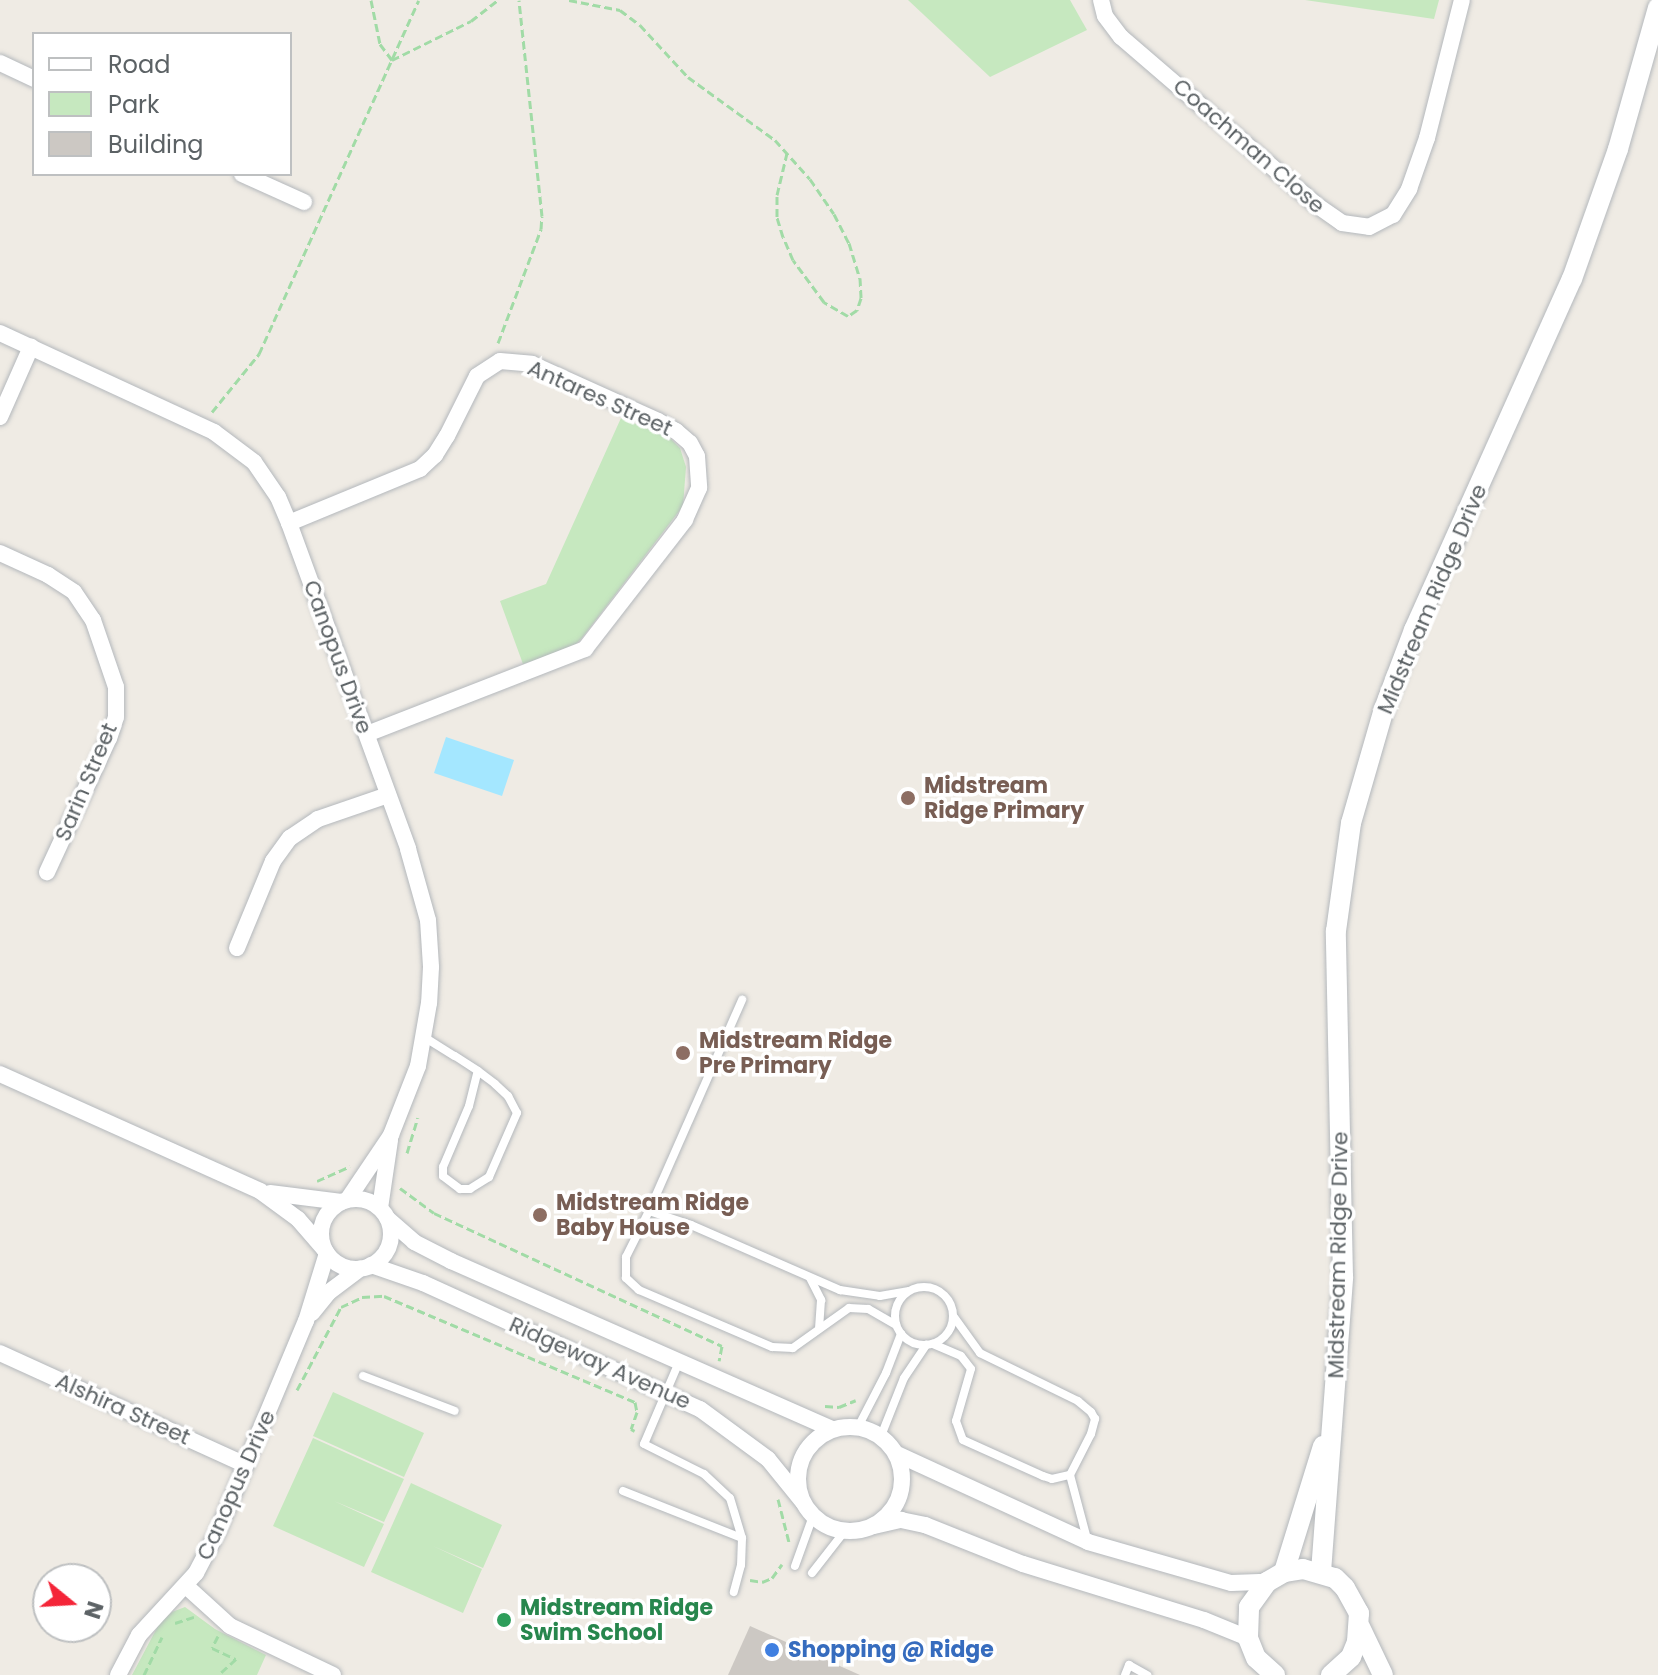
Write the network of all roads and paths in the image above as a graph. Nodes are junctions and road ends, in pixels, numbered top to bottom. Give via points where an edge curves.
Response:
1 (371, 0) edge
2 (419, 0) edge
3 (498, 0) edge
4 (519, 0) edge
5 (569, 0) edge
6 (1101, 0) edge
7 (1462, 0) edge
8 (1658, 8) edge
9 (392, 60) junction
10 (0, 63) edge
11 (32, 78) edge
12 (787, 153) junction
13 (246, 176) edge
14 (304, 202) dead end
15 (0, 333) edge
16 (31, 347) junction
17 (489, 365) junction
18 (0, 417) edge
19 (202, 424) junction
20 (289, 523) junction
21 (0, 553) edge
22 (367, 734) junction
23 (388, 795) junction
24 (47, 872) dead end
25 (237, 948) dead end
26 (742, 1000) dead end
27 (424, 1037) junction
28 (478, 1071) junction
29 (0, 1074) edge
30 (421, 1109) dead end
31 (391, 1135) junction
32 (358, 1159) dead end
33 (405, 1161) dead end
34 (402, 1174) dead end
35 (309, 1184) dead end
36 (260, 1191) junction
37 (344, 1200) junction
38 (649, 1211) junction
39 (384, 1214) junction
40 (325, 1251) junction
41 (365, 1267) junction
42 (809, 1277) junction
43 (908, 1291) junction
44 (954, 1317) junction
45 (306, 1321) junction
46 (819, 1329) junction
47 (898, 1330) junction
48 (929, 1345) junction
49 (0, 1353) edge
50 (679, 1362) junction
51 (363, 1376) dead end
52 (714, 1376) junction
53 (666, 1392) junction
54 (857, 1399) dead end
55 (290, 1401) dead end
56 (821, 1406) dead end
57 (1334, 1408) junction
58 (455, 1411) dead end
59 (858, 1427) junction
60 (832, 1429) junction
61 (881, 1436) junction
62 (647, 1437) junction
63 (897, 1454) junction
64 (246, 1465) junction
65 (1070, 1475) junction
66 (623, 1491) dead end
67 (808, 1509) junction
68 (874, 1526) junction
69 (844, 1532) junction
70 (742, 1538) junction
71 (1088, 1542) junction
72 (795, 1566) dead end
73 (1321, 1572) junction
74 (812, 1573) dead end
75 (1275, 1577) junction
76 (186, 1586) junction
77 (734, 1592) dead end
78 (199, 1610) junction
79 (204, 1623) dead end
80 (172, 1624) dead end
81 (1360, 1627) junction
82 (211, 1628) dead end
83 (165, 1630) dead end
84 (1248, 1638) junction
85 (1255, 1667) edge
86 (118, 1675) edge
87 (144, 1675) edge
88 (218, 1675) edge
89 (333, 1675) edge
90 (1125, 1675) edge
91 (1147, 1675) edge
92 (1275, 1675) edge
93 (1331, 1675) edge
94 (1383, 1675) edge

1 - 9 path via 380,44
2 - 9 path
3 - 9 path via 471,21
4 - 17 path via 541,229
5 - 12 path via 620,10 688,77 733,106
6 - 7 street, Coachman Close via 1105,16 1121,37 1315,204 1342,223 1369,227 1393,215 1409,189
8 - 57 street, Midstream Ridge Drive via 1618,149 1572,279 1414,630 1384,709 1351,823 1336,931 1343,1277
9 - 19 path via 259,354
10 - 11 street
12 - 12 path via 826,202 849,243 861,298 848,316 824,302 783,237 777,195
13 - 14 street
15 - 16 street, Canopus Drive
16 - 18 street
16 - 19 street, Canopus Drive
17 - 20 street via 473,383 435,455 420,469
17 - 22 street, Antares Street via 532,364 676,431 697,456 699,488 685,520 585,649
19 - 20 street, Canopus Drive via 254,462
20 - 22 street, Canopus Drive
21 - 24 street, Sarin Street via 74,592 93,620 116,687 116,717 109,738
22 - 23 street, Canopus Drive
23 - 25 street via 318,819 290,838 273,861
23 - 27 street, Canopus Drive via 428,920 431,967
26 - 38 lane
27 - 28 lane
27 - 31 street, Canopus Drive
28 - 28 lane via 508,1096 517,1113 489,1177 460,1189 443,1176 443,1167
29 - 36 street
30 - 33 path
31 - 37 street, Canopus Drive
31 - 39 street, Canopus Drive
32 - 35 path
34 - 52 path via 400,1188 434,1213 722,1346
36 - 37 street
36 - 40 street via 298,1219
37 - 39 street via 359,1198
37 - 40 street via 321,1227
38 - 42 lane
38 - 46 lane via 624,1270 639,1290 772,1347 793,1348
39 - 41 street via 391,1230 386,1251
39 - 50 street, Ridgeway Avenue via 414,1242 451,1261
40 - 41 street via 339,1265
40 - 45 street, Canopus Drive
41 - 45 street, Canopus Drive via 329,1292
41 - 53 street, Ridgeway Avenue via 423,1283
42 - 43 lane via 864,1296
42 - 46 lane via 821,1300
43 - 44 lane via 939,1290
43 - 47 lane via 895,1312
44 - 48 lane via 943,1338
44 - 65 lane via 980,1353 1091,1412 1091,1434
45 - 64 street, Canopus Drive
46 - 47 lane via 841,1312 859,1307 876,1312
47 - 48 lane via 908,1341
47 - 59 lane via 886,1373
48 - 61 lane via 904,1378
48 - 65 lane via 961,1356 971,1369 956,1421 963,1440 1052,1479
49 - 64 street, Alshira Street
50 - 52 street, Ridgeway Avenue
50 - 53 lane
51 - 58 lane
52 - 60 street, Ridgeway Avenue
53 - 62 lane
53 - 67 street, Ridgeway Avenue via 742,1437 768,1459
54 - 56 path via 839,1407
55 - 62 path via 341,1307 362,1297 384,1296 635,1402 631,1429
57 - 73 street, Midstream Ridge Drive
57 - 75 street, Midstream Ridge Drive
59 - 60 street
59 - 61 street
60 - 67 street via 805,1451 799,1468 798,1485
61 - 63 street
62 - 70 lane via 644,1444 704,1474 730,1498
63 - 68 street via 900,1494 888,1516
63 - 71 street
64 - 76 street, Canopus Drive via 218,1531
65 - 71 lane
66 - 70 lane
67 - 69 street via 827,1527
67 - 72 lane
68 - 69 street
68 - 84 street via 901,1520 925,1525 1023,1564
69 - 74 lane
70 - 77 lane
71 - 75 street via 1231,1583
73 - 75 street via 1303,1569
73 - 81 street via 1345,1588 1359,1613
75 - 84 street, Midstream Ridge Drive via 1249,1607
76 - 78 street
76 - 86 street, Canopus Drive via 151,1619
78 - 79 path
78 - 80 path
78 - 89 street
81 - 93 street via 1351,1657
81 - 94 street
82 - 88 path via 219,1634 212,1648 236,1659
83 - 87 path
84 - 85 street
85 - 92 street
90 - 91 lane via 1129,1665

